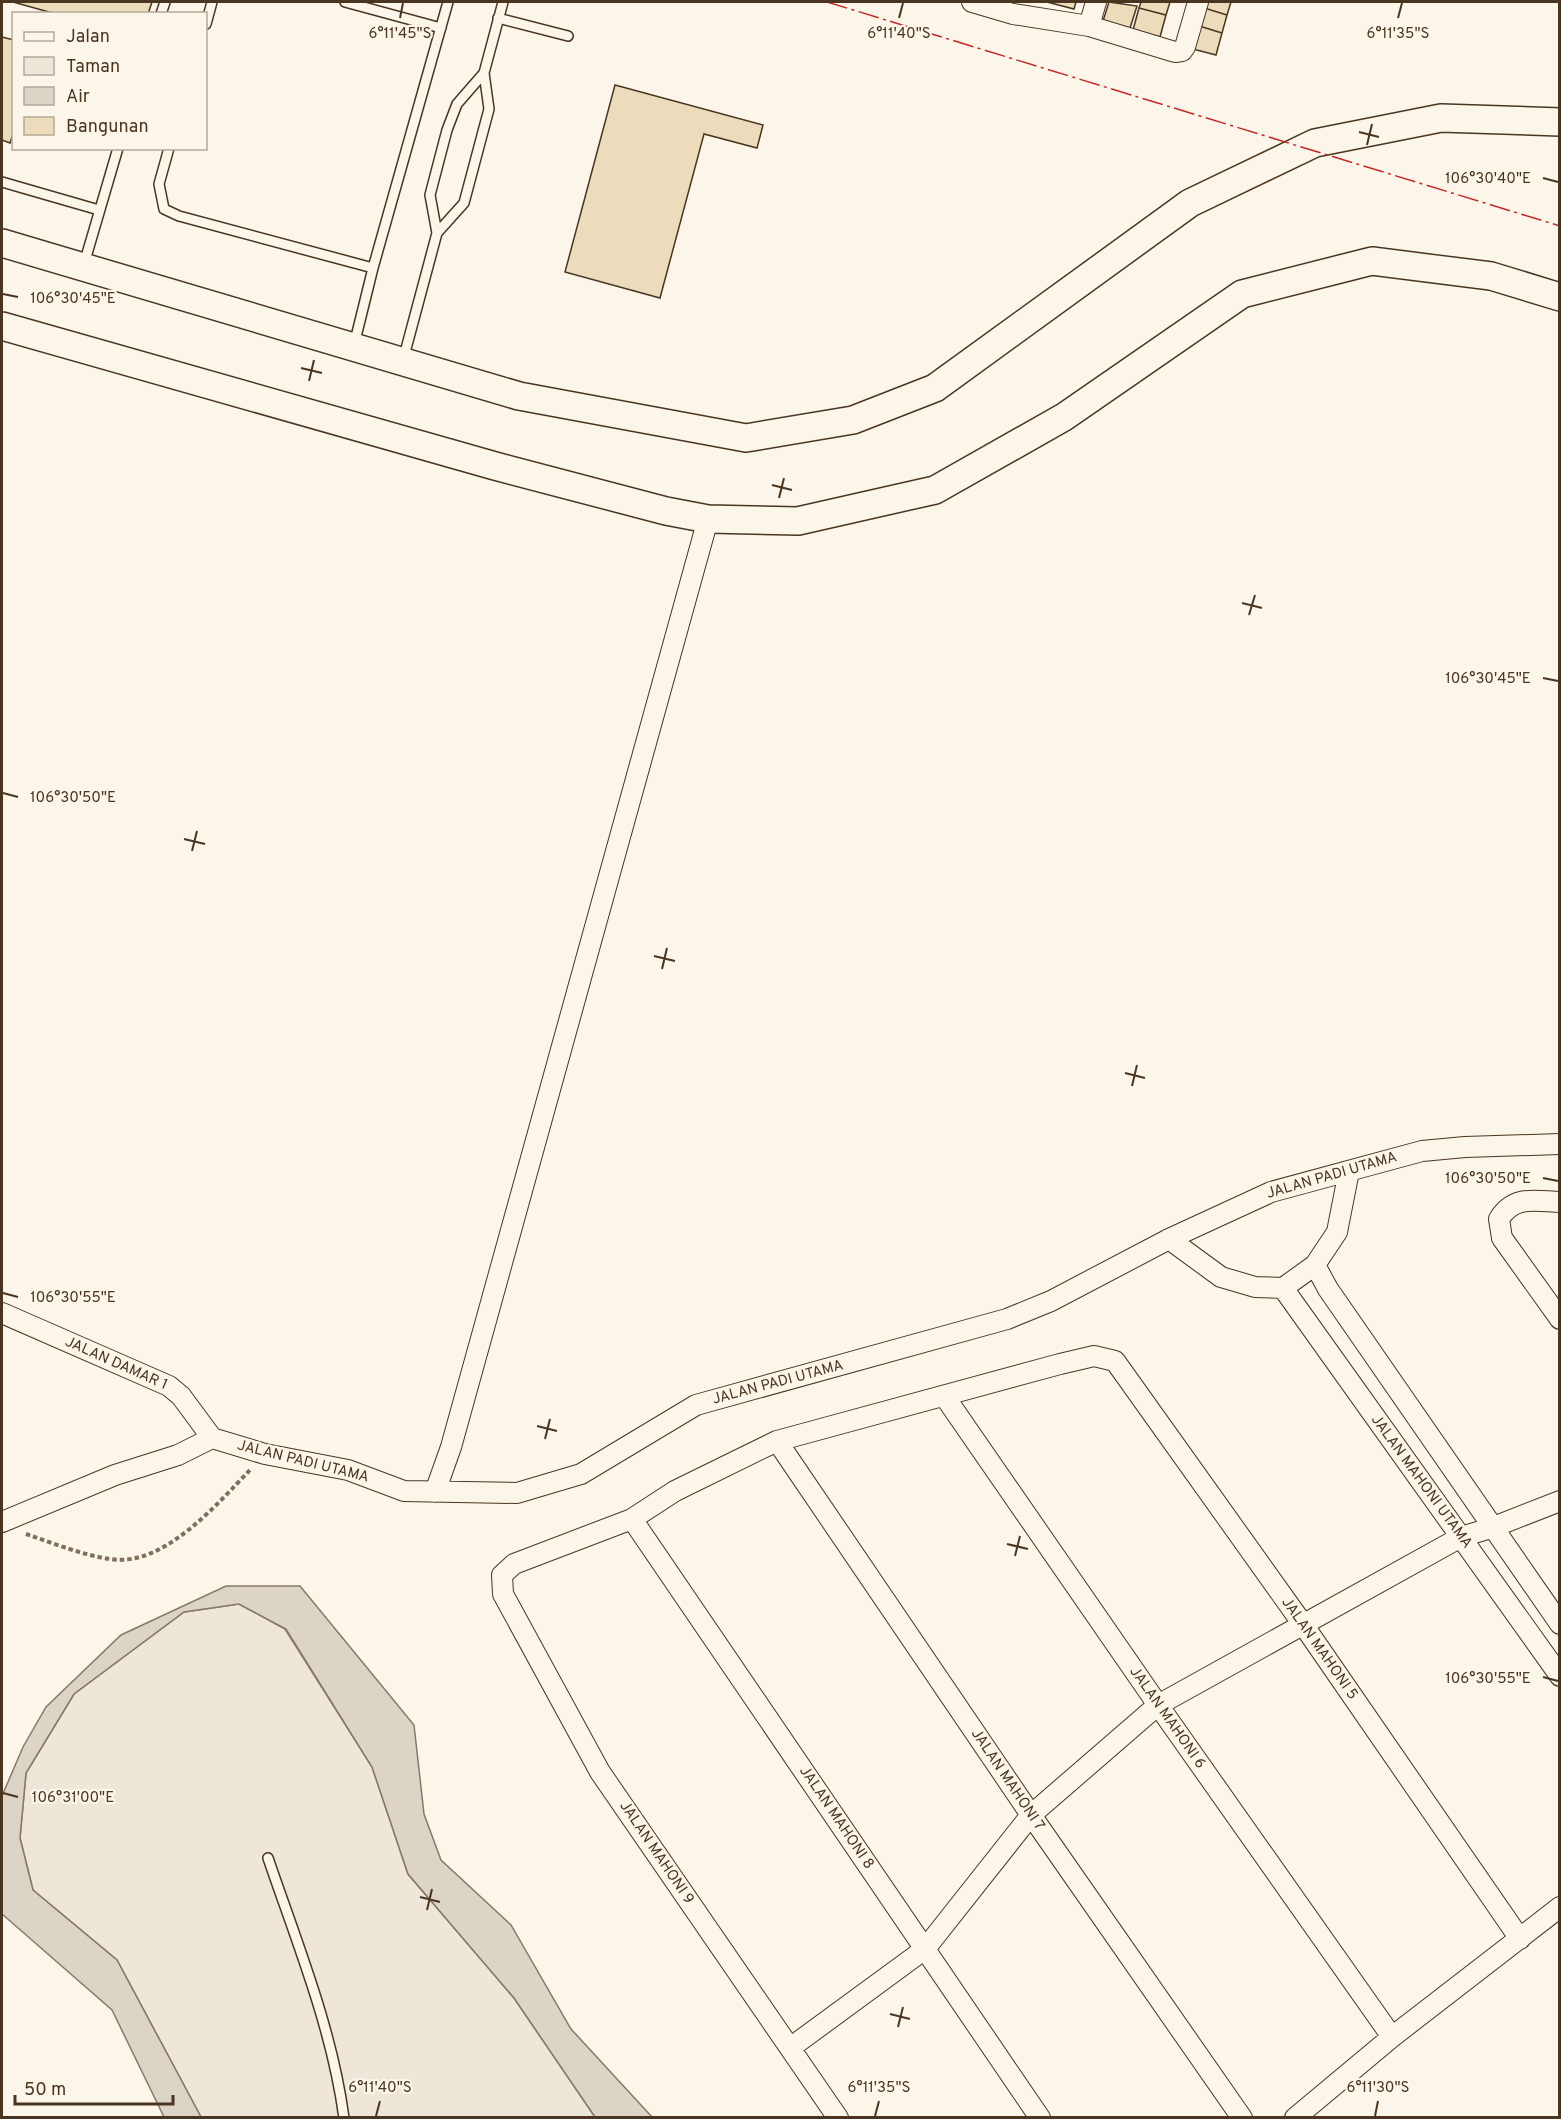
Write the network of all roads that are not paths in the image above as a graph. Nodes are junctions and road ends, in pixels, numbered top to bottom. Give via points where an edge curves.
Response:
1 (212, 2) edge
2 (345, 2) edge
3 (448, 2) edge
4 (503, 2) edge
5 (973, 2) edge
6 (1096, 2) edge
7 (1198, 2) edge
8 (1014, 8) edge
9 (498, 18) junction
10 (207, 20) edge
11 (1089, 26) junction
12 (441, 28) junction
13 (568, 36) dead end
14 (484, 73) junction
15 (1560, 122) edge
16 (117, 150) edge
17 (168, 150) edge
18 (2, 182) edge
19 (99, 210) junction
20 (437, 233) junction
21 (2, 243) edge
22 (83, 266) junction
23 (373, 268) junction
24 (1560, 297) edge
25 (2, 326) edge
26 (353, 347) junction
27 (403, 362) junction
28 (708, 519) junction
29 (1560, 1144) edge
30 (1349, 1171) junction
31 (1560, 1202) edge
32 (1169, 1239) junction
33 (1315, 1265) junction
34 (1282, 1288) junction
35 (2, 1313) edge
36 (1560, 1319) edge
37 (945, 1397) junction
38 (212, 1438) junction
39 (777, 1441) junction
40 (435, 1492) junction
41 (1560, 1501) edge
42 (632, 1520) junction
43 (2, 1522) edge
44 (1491, 1528) junction
45 (1461, 1537) junction
46 (1302, 1623) junction
47 (1560, 1624) edge
48 (1560, 1676) edge
49 (1158, 1705) junction
50 (1031, 1815) junction
51 (267, 1858) dead end
52 (1560, 1907) edge
53 (1520, 1938) junction
54 (925, 1949) junction
55 (1392, 2037) junction
56 (790, 2048) junction
57 (344, 2118) edge
58 (838, 2118) edge
59 (1040, 2118) edge
60 (1242, 2118) edge
61 (1295, 2118) edge

1 - 10 lane
2 - 12 lane
3 - 12 lane
4 - 9 lane
5 - 8 street
6 - 11 street
7 - 11 street via 1182,51 1166,51
8 - 11 street
9 - 13 lane
9 - 14 lane
12 - 23 lane
14 - 20 lane via 489,108 464,203
14 - 20 lane via 457,105 447,130 430,195
15 - 27 street via 1441,118 1315,143 1190,203 935,388 853,420 746,438 519,396
16 - 19 lane
17 - 23 lane via 159,184 164,209
18 - 19 lane
19 - 22 lane
20 - 27 lane
21 - 22 street
22 - 26 street
23 - 26 lane
24 - 28 street via 1491,276 1372,261 1242,294 1064,417 935,490 798,521
25 - 28 street via 495,466
26 - 27 street
28 - 40 street via 451,1448
29 - 30 street, JALAN PADI UTAMA via 1422,1151
30 - 32 street, JALAN PADI UTAMA via 1270,1192
30 - 33 street via 1337,1232
31 - 36 street via 1525,1201 1507,1207 1499,1220 1502,1238
32 - 34 street via 1221,1277 1255,1287
32 - 40 street, JALAN PADI UTAMA via 1095,1280 1006,1319 696,1405 581,1474 517,1493
33 - 34 street
33 - 44 street, JALAN MAHONI UTAMA
34 - 45 street, JALAN MAHONI UTAMA
35 - 38 street, JALAN DAMAR 1 via 169,1386
37 - 39 street
37 - 46 street, JALAN MAHONI 5 via 1094,1356 1115,1361
37 - 49 street, JALAN MAHONI 6
38 - 40 street, JALAN PADI UTAMA via 265,1454 348,1470 404,1491
38 - 43 street via 178,1455 115,1475
39 - 42 street via 675,1491
39 - 50 street, JALAN MAHONI 7
41 - 44 street
42 - 54 street, JALAN MAHONI 8
42 - 56 street, JALAN MAHONI 9 via 514,1564 502,1575 503,1593 600,1772
44 - 45 street
44 - 47 street, JALAN MAHONI UTAMA
45 - 46 street
45 - 48 street, JALAN MAHONI UTAMA
46 - 49 street
46 - 53 street, JALAN MAHONI 5
49 - 50 street
49 - 55 street, JALAN MAHONI 6
50 - 54 street
50 - 60 street, JALAN MAHONI 7
51 - 57 lane via 325,2025
52 - 53 street
53 - 55 street
54 - 56 street
54 - 59 street, JALAN MAHONI 8
55 - 61 street
56 - 58 street, JALAN MAHONI 9

